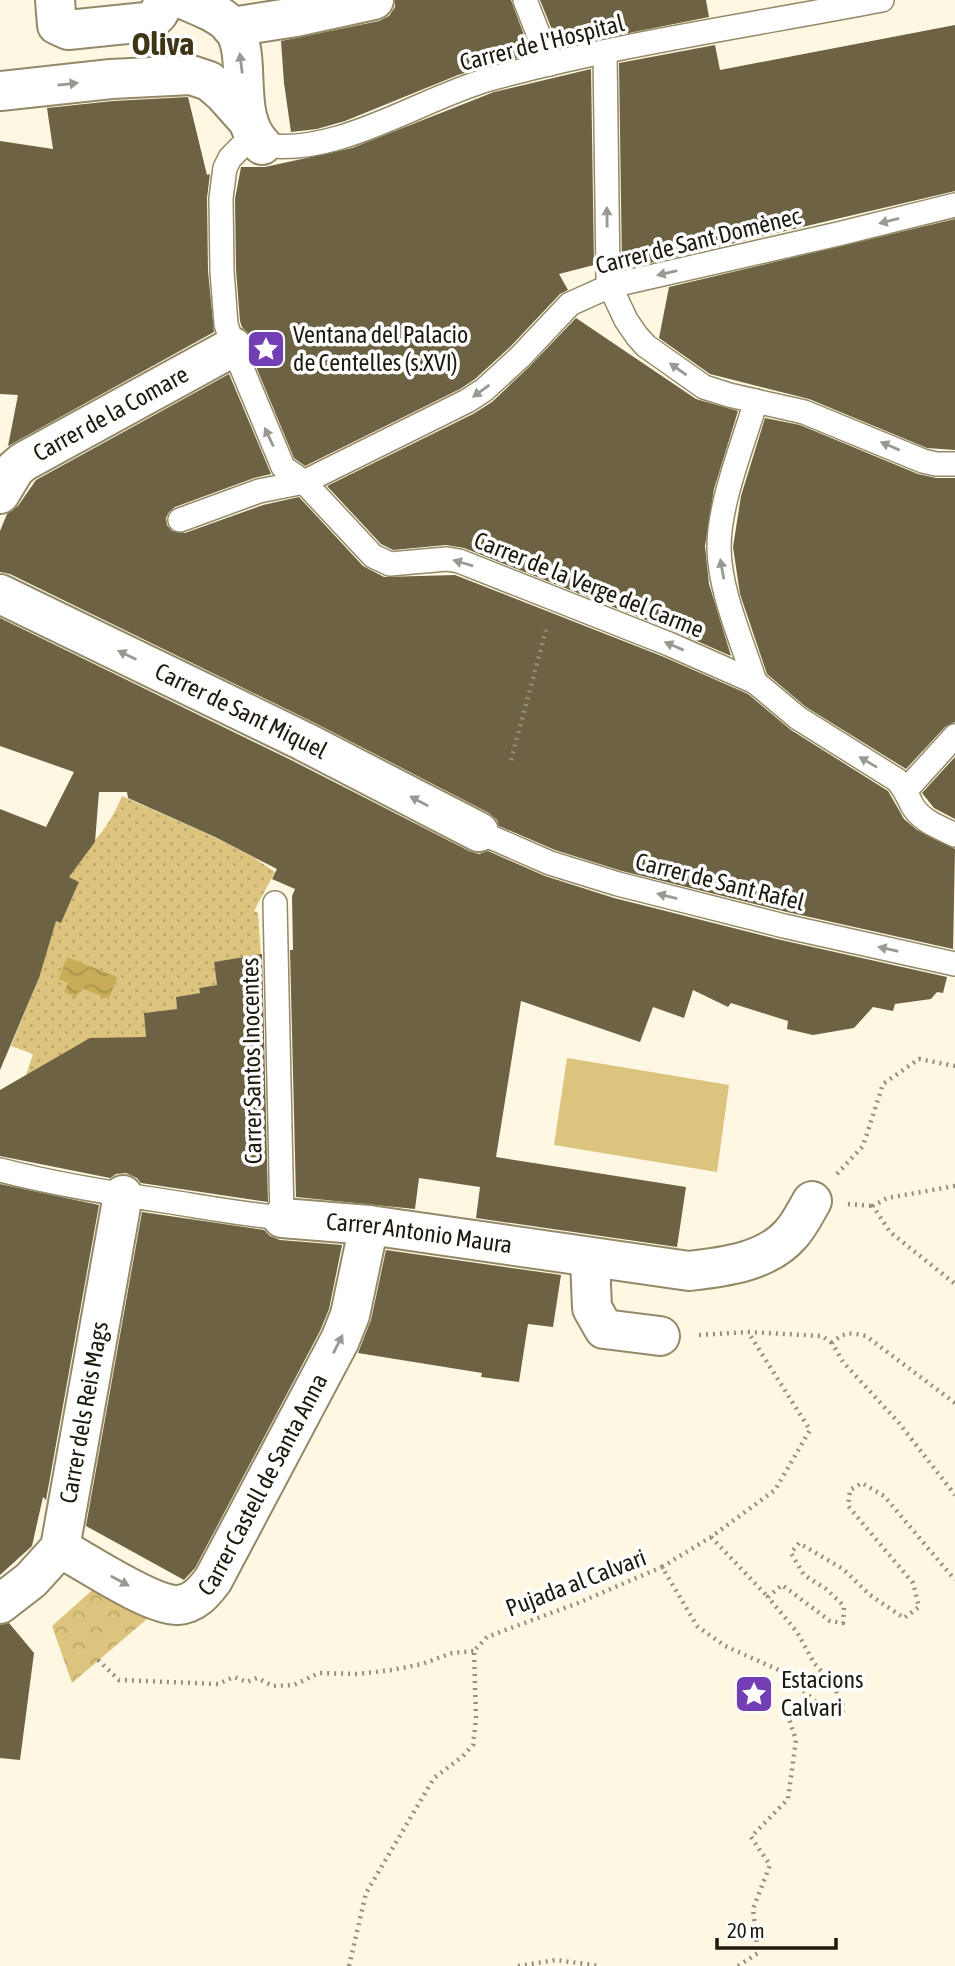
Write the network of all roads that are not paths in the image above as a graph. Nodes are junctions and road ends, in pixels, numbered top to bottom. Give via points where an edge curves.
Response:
1 (55, 0) edge
2 (163, 0) edge
3 (185, 0) edge
4 (374, 0) edge
5 (525, 0) edge
6 (881, 0) edge
7 (232, 27) junction
8 (605, 52) junction
9 (550, 64) junction
10 (0, 91) edge
11 (254, 134) junction
12 (955, 205) edge
13 (610, 286) junction
14 (233, 347) junction
15 (756, 401) junction
16 (955, 464) edge
17 (304, 482) junction
18 (0, 494) edge
19 (180, 520) dead end
20 (0, 594) edge
21 (755, 682) junction
22 (955, 736) edge
23 (906, 790) junction
24 (479, 832) joint
25 (955, 835) edge
26 (275, 903) dead end
27 (955, 964) edge
28 (0, 1170) edge
29 (123, 1195) junction
30 (812, 1201) road end
31 (282, 1218) junction
32 (369, 1226) junction
33 (590, 1258) junction
34 (660, 1336) road end
35 (60, 1548) junction
36 (0, 1604) edge

1 - 2 street via 57,25 68,30 146,22 162,11
3 - 7 street
4 - 7 street
5 - 9 lane
6 - 8 lane, Carrer de l'Hospital
11 -> 7 street
8 - 9 lane, Carrer de l'Hospital
13 -> 8 lane
9 - 11 lane, Carrer de l'Hospital via 466,87 347,135 284,147
10 -> 11 street via 191,75 209,81 225,94
11 - 14 lane, Carrer de la Verge del Carme via 230,158 221,198 226,324
12 -> 13 lane, Carrer de Sant Domènec
15 -> 13 lane via 704,387 646,346 626,320
13 -> 17 lane, Carrer de Sant Domènec via 570,303 484,390
17 -> 14 lane, Carrer de la Verge del Carme via 283,467
14 - 18 street, Carrer de la Comare via 23,462
16 -> 15 lane via 923,461 804,412
21 -> 15 lane via 719,549 725,504
17 - 19 lane, Carrer de Sant Domènec via 259,491
21 -> 17 lane, Carrer de la Verge del Carme via 459,561 382,561
24 -> 20 street, Carrer de Sant Miquel
23 -> 21 lane, Carrer de la Verge del Carme via 798,718
22 - 23 lane
23 - 25 lane, Carrer de la Verge del Carme via 923,819
27 -> 24 lane, Carrer de Sant Rafel via 618,884 550,863
26 - 31 lane, Carrer Santos Inocentes
28 - 29 lane, Carrer Antonio Maura
29 - 31 lane, Carrer Antonio Maura
29 - 35 street, Carrer dels Reis Mags
30 - 33 street, Carrer Antonio Maura via 791,1235 768,1252 720,1268 689,1271
31 - 32 street, Carrer Antonio Maura
32 - 33 street, Carrer Antonio Maura
35 -> 32 street, Carrer Castell de Santa Anna via 169,1604 193,1601 204,1591 346,1328
33 - 34 street via 592,1308 604,1329
35 - 36 street via 31,1580

